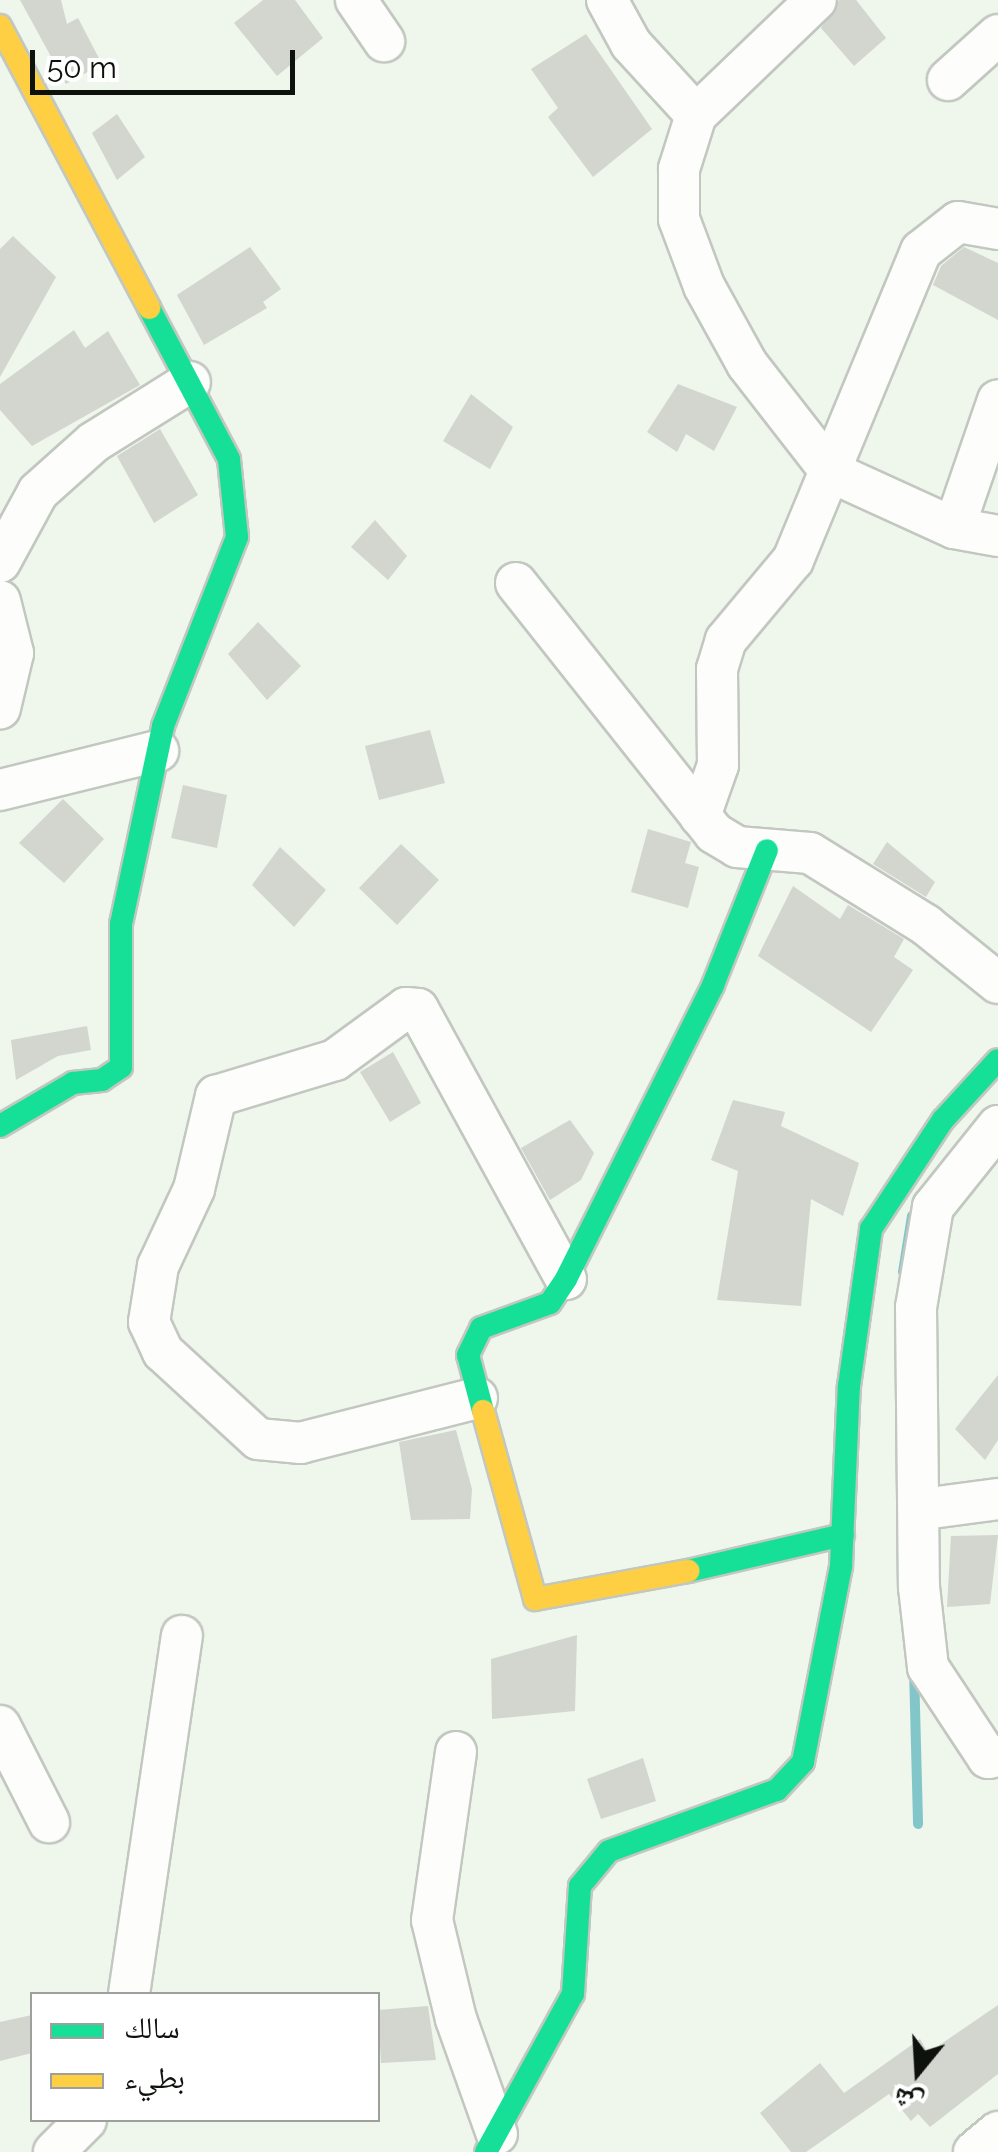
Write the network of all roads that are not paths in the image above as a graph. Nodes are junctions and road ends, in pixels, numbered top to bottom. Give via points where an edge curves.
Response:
1 (356, 0) edge
2 (607, 0) edge
3 (816, 0) edge
4 (0, 26) edge
5 (998, 35) edge
6 (384, 41) dead end
7 (948, 80) dead end
8 (696, 116) junction
9 (998, 229) edge
10 (190, 382) junction
11 (998, 400) edge
12 (831, 472) junction
13 (954, 528) junction
14 (998, 536) edge
15 (0, 562) edge
16 (516, 583) dead end
17 (0, 601) edge
18 (0, 708) edge
19 (158, 750) junction
20 (0, 790) edge
21 (700, 816) junction
22 (767, 850) junction
23 (998, 983) edge
24 (998, 1060) edge
25 (0, 1126) edge
26 (998, 1126) edge
27 (566, 1279) junction
28 (477, 1398) junction
29 (998, 1498) edge
30 (923, 1508) junction
31 (843, 1535) junction
32 (182, 1636) dead end
33 (0, 1726) edge
34 (456, 1752) dead end
35 (995, 1761) edge
36 (8, 1772) edge
37 (49, 1822) dead end
38 (128, 1992) edge
39 (84, 2122) edge
40 (998, 2132) edge
41 (492, 2143) edge
42 (54, 2152) edge
43 (974, 2152) edge

1 - 6 street
2 - 8 street via 631,44
3 - 8 street
4 - 10 street
5 - 7 street
8 - 12 street via 679,169 680,219 698,269 747,364
9 - 12 street via 958,222 920,251
10 - 15 street via 94,442 38,492
10 - 19 street via 229,459 237,537
11 - 13 street
12 - 13 street
12 - 21 street via 793,560 726,640 716,669 718,764
13 - 14 street
16 - 21 street
17 - 18 street via 13,653
19 - 20 street
19 - 25 street via 121,924 127,1050 121,1067 102,1080 73,1083
21 - 22 street via 736,848
22 - 23 street via 810,853 926,925
22 - 27 street via 714,985
24 - 31 street via 943,1120 871,1229 850,1386
26 - 30 street via 934,1207 925,1240 916,1307
27 - 28 street via 550,1304 470,1338
27 - 28 street via 418,1009 406,1008 304,1073 216,1096 194,1189 158,1266 148,1322 163,1352 258,1439 301,1443
28 - 31 street via 535,1599 571,1598
29 - 30 street
30 - 35 street via 919,1587 928,1667
31 - 41 street via 818,1716 803,1762 777,1790 609,1850 580,1886 573,1994
32 - 38 street
33 - 36 street
34 - 41 street via 432,1920
36 - 37 street
39 - 42 street
40 - 43 street

